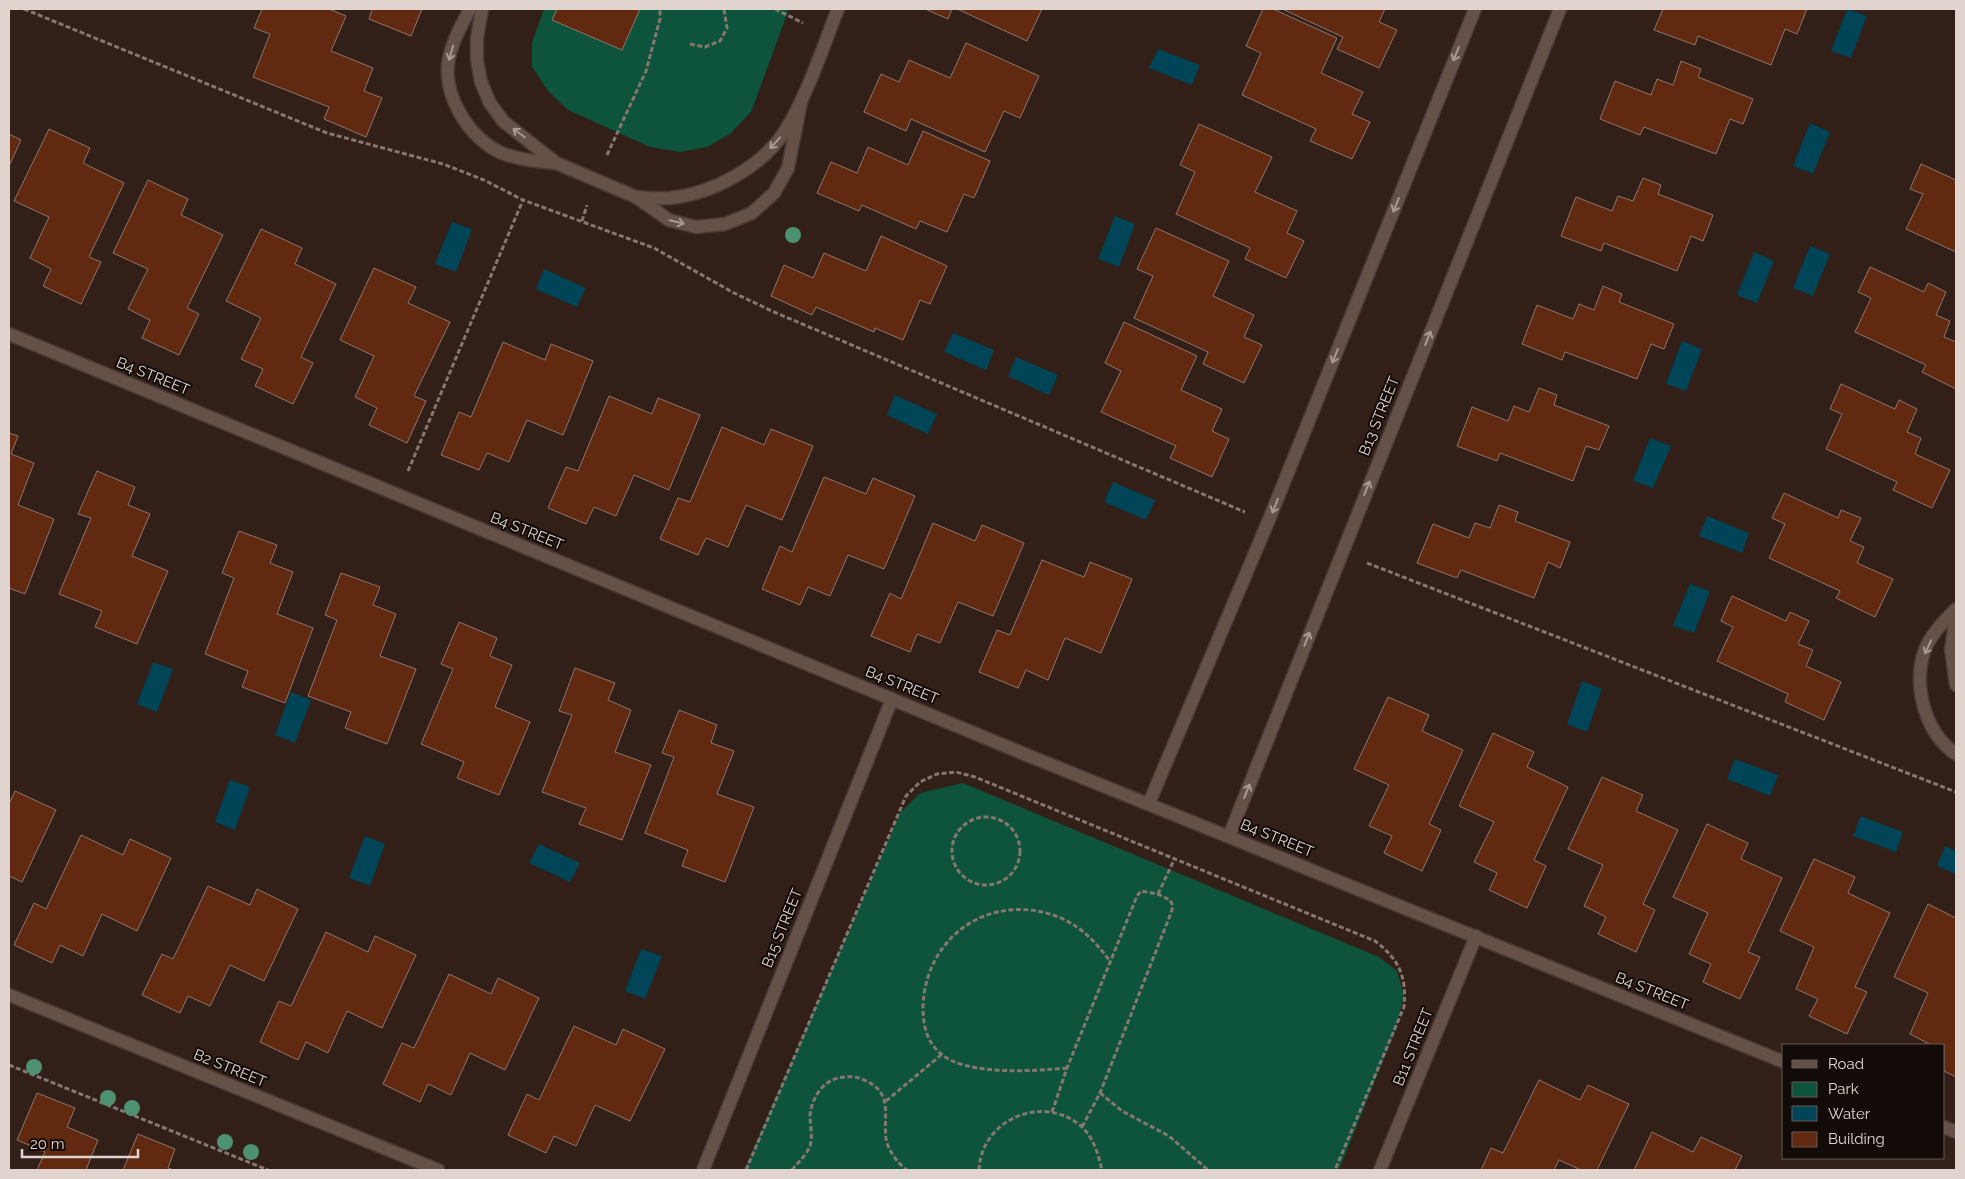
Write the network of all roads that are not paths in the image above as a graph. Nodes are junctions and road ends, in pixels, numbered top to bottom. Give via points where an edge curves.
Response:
1 (470, 9) edge
2 (482, 9) edge
3 (838, 9) edge
4 (1475, 9) edge
5 (1560, 9) edge
6 (800, 102) junction
7 (556, 163) junction
8 (636, 198) junction
9 (9, 334) edge
10 (1956, 608) edge
11 (1956, 615) edge
12 (1956, 685) edge
13 (892, 699) junction
14 (1956, 754) edge
15 (1149, 803) junction
16 (1229, 836) junction
17 (1476, 936) junction
18 (9, 995) edge
19 (1782, 1061) edge
20 (438, 1170) edge
21 (703, 1170) edge
22 (1380, 1170) edge

1 -> 7 street via 448,59 450,88 460,115 478,138 502,153 531,161
7 -> 2 street via 503,121 490,103 481,82 477,60
3 - 6 street
4 -> 15 street via 1268,522
16 -> 5 street, B13 STREET
6 -> 8 street via 784,132 762,157 734,177 703,191 670,198
8 -> 6 street via 669,220 696,227 725,224 752,213 774,193 788,168
7 - 8 street
9 - 13 street, B4 STREET
10 -> 14 street via 1938,628 1924,652 1919,678 1923,705 1934,730
11 - 12 street via 1951,650
13 - 15 street, B4 STREET
13 - 21 street, B15 STREET
15 - 16 street, B4 STREET
16 - 17 street, B4 STREET
17 - 19 street, B4 STREET
17 - 22 street, B11 STREET
18 - 20 street, B2 STREET

